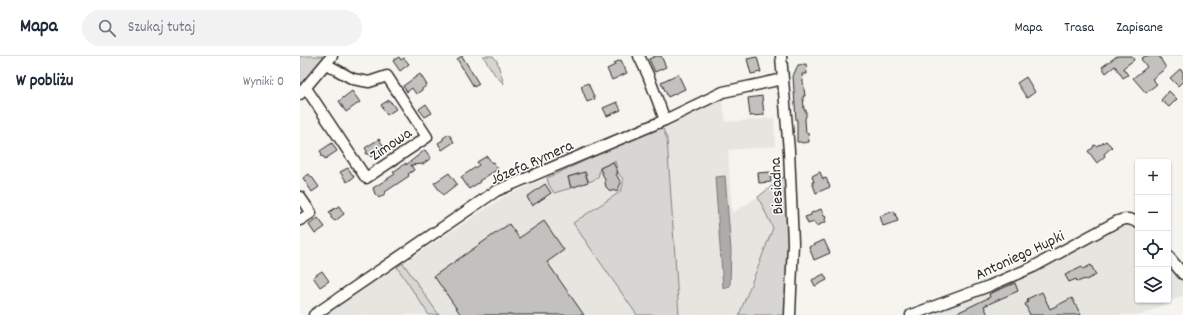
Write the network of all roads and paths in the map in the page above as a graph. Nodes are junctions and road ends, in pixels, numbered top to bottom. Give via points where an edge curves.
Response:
1 (639, 56) edge
2 (781, 56) edge
3 (329, 60) edge
4 (783, 79) junction
5 (303, 91) edge
6 (665, 120) junction
7 (300, 197) edge
8 (300, 220) edge
9 (1135, 221) edge
10 (1171, 260) edge
11 (1183, 274) edge
12 (314, 315) edge
13 (790, 315) edge
14 (911, 315) edge

1 - 6 street
2 - 4 street, Biesiadna
3 - 5 street
3 - 5 street, Zimowa via 353,79 369,82 387,76 427,136 366,178
4 - 6 street, Józefa Rymera via 723,92
4 - 13 street, Biesiadna via 793,243
6 - 12 street, Józefa Rymera via 496,191
7 - 8 street via 311,213
9 - 14 street, Antoniego Hupki via 1126,218 1118,221 1033,267
10 - 11 street

